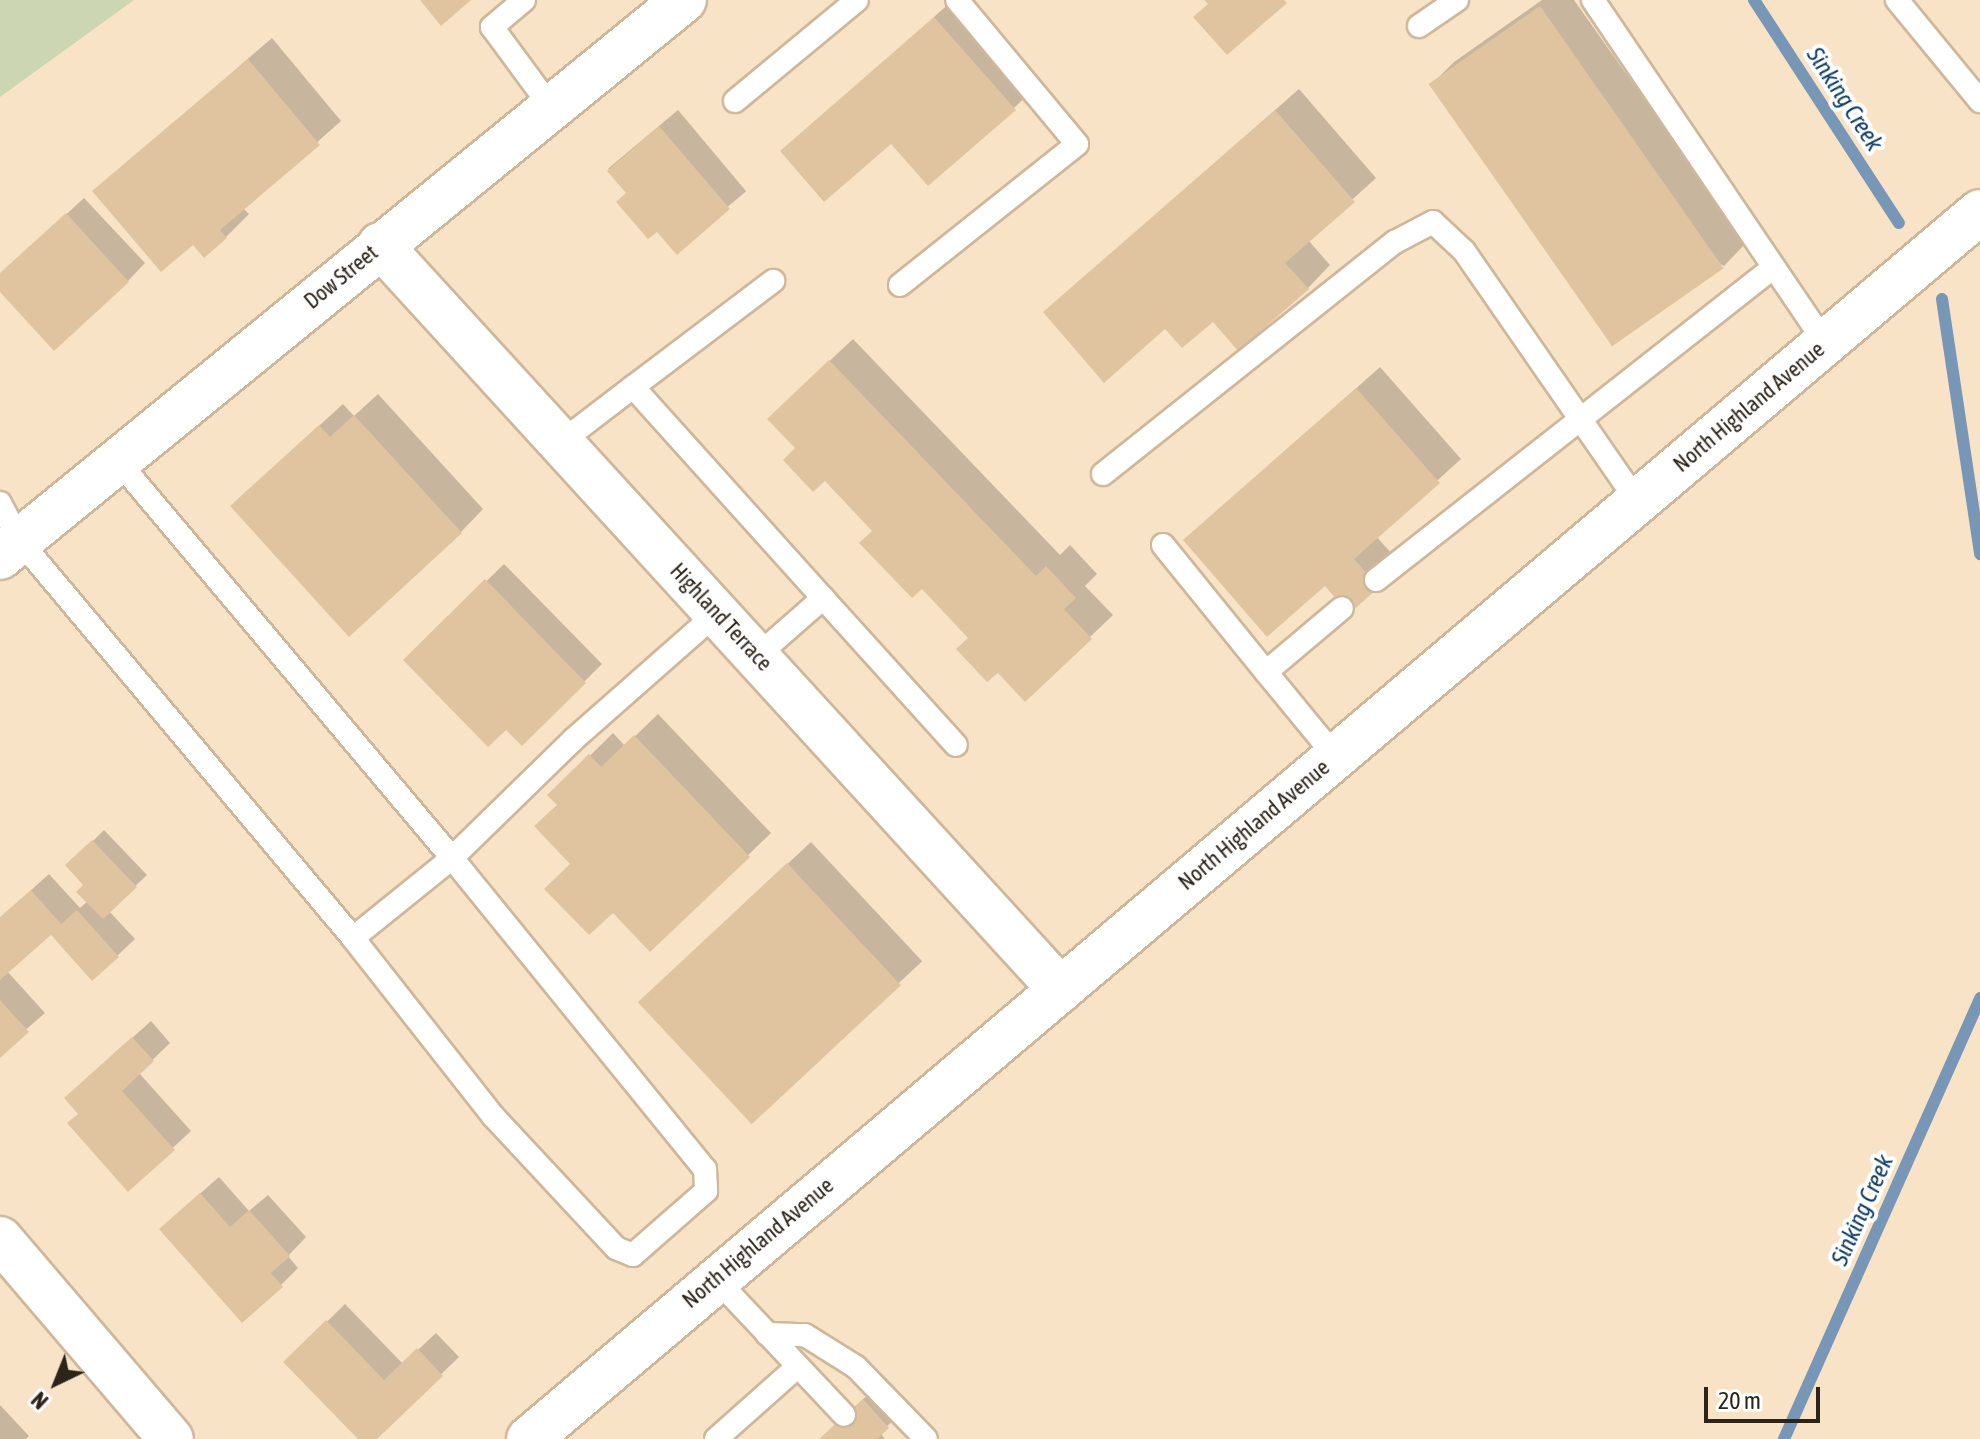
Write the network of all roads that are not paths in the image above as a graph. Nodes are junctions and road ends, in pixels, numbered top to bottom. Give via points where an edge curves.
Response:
1 (524, 0) edge
2 (684, 0) edge
3 (857, 0) edge
4 (957, 0) edge
5 (1457, 0) edge
6 (1593, 0) edge
7 (1897, 0) edge
8 (1419, 26) dead end
9 (735, 101) dead end
10 (1980, 101) edge
11 (551, 107) junction
12 (1980, 212) edge
13 (380, 245) junction
14 (1774, 267) junction
15 (773, 281) dead end
16 (900, 285) dead end
17 (1825, 343) junction
18 (633, 387) junction
19 (1577, 419) junction
20 (561, 442) junction
21 (117, 460) junction
22 (1103, 474) dead end
23 (1637, 501) junction
24 (7, 534) edge
25 (1163, 545) dead end
26 (1376, 580) dead end
27 (823, 598) junction
28 (1342, 608) dead end
29 (717, 613) junction
30 (757, 656) junction
31 (1266, 672) junction
32 (956, 745) dead end
33 (1335, 756) junction
34 (452, 858) junction
35 (353, 938) junction
36 (1061, 990) junction
37 (0, 1239) edge
38 (715, 1278) junction
39 (767, 1334) junction
40 (797, 1367) junction
41 (844, 1415) dead end
42 (171, 1439) edge
43 (529, 1439) edge
44 (716, 1439) edge
45 (926, 1439) edge

1 - 11 lane via 492,27
2 - 11 street, Dow Street
3 - 9 lane
4 - 16 lane via 1077,144
5 - 8 lane
6 - 14 lane
7 - 10 lane
11 - 13 street, Dow Street
12 - 17 street, North Highland Avenue
13 - 20 street, Highland Terrace
13 - 21 street, Dow Street
14 - 17 lane
14 - 19 lane
15 - 18 lane
17 - 23 street, North Highland Avenue
18 - 20 lane
18 - 27 lane
19 - 22 lane via 1464,251 1433,222 1395,242
19 - 23 lane
19 - 26 lane
20 - 29 street, Highland Terrace
21 - 24 street, Dow Street
21 - 34 lane
23 - 33 street, North Highland Avenue
24 - 35 lane
25 - 31 lane
27 - 30 lane
27 - 32 lane
28 - 31 lane
29 - 30 street, Highland Terrace
29 - 34 lane via 574,739
30 - 36 street, Highland Terrace
31 - 33 lane
33 - 36 street, North Highland Avenue
34 - 35 lane
34 - 35 lane via 705,1169 706,1191 633,1255 616,1248 493,1116
36 - 38 street, North Highland Avenue
37 - 42 street
38 - 39 lane
38 - 43 street, North Highland Avenue
39 - 40 lane
39 - 45 lane via 805,1335 856,1367
40 - 41 lane
40 - 44 lane

